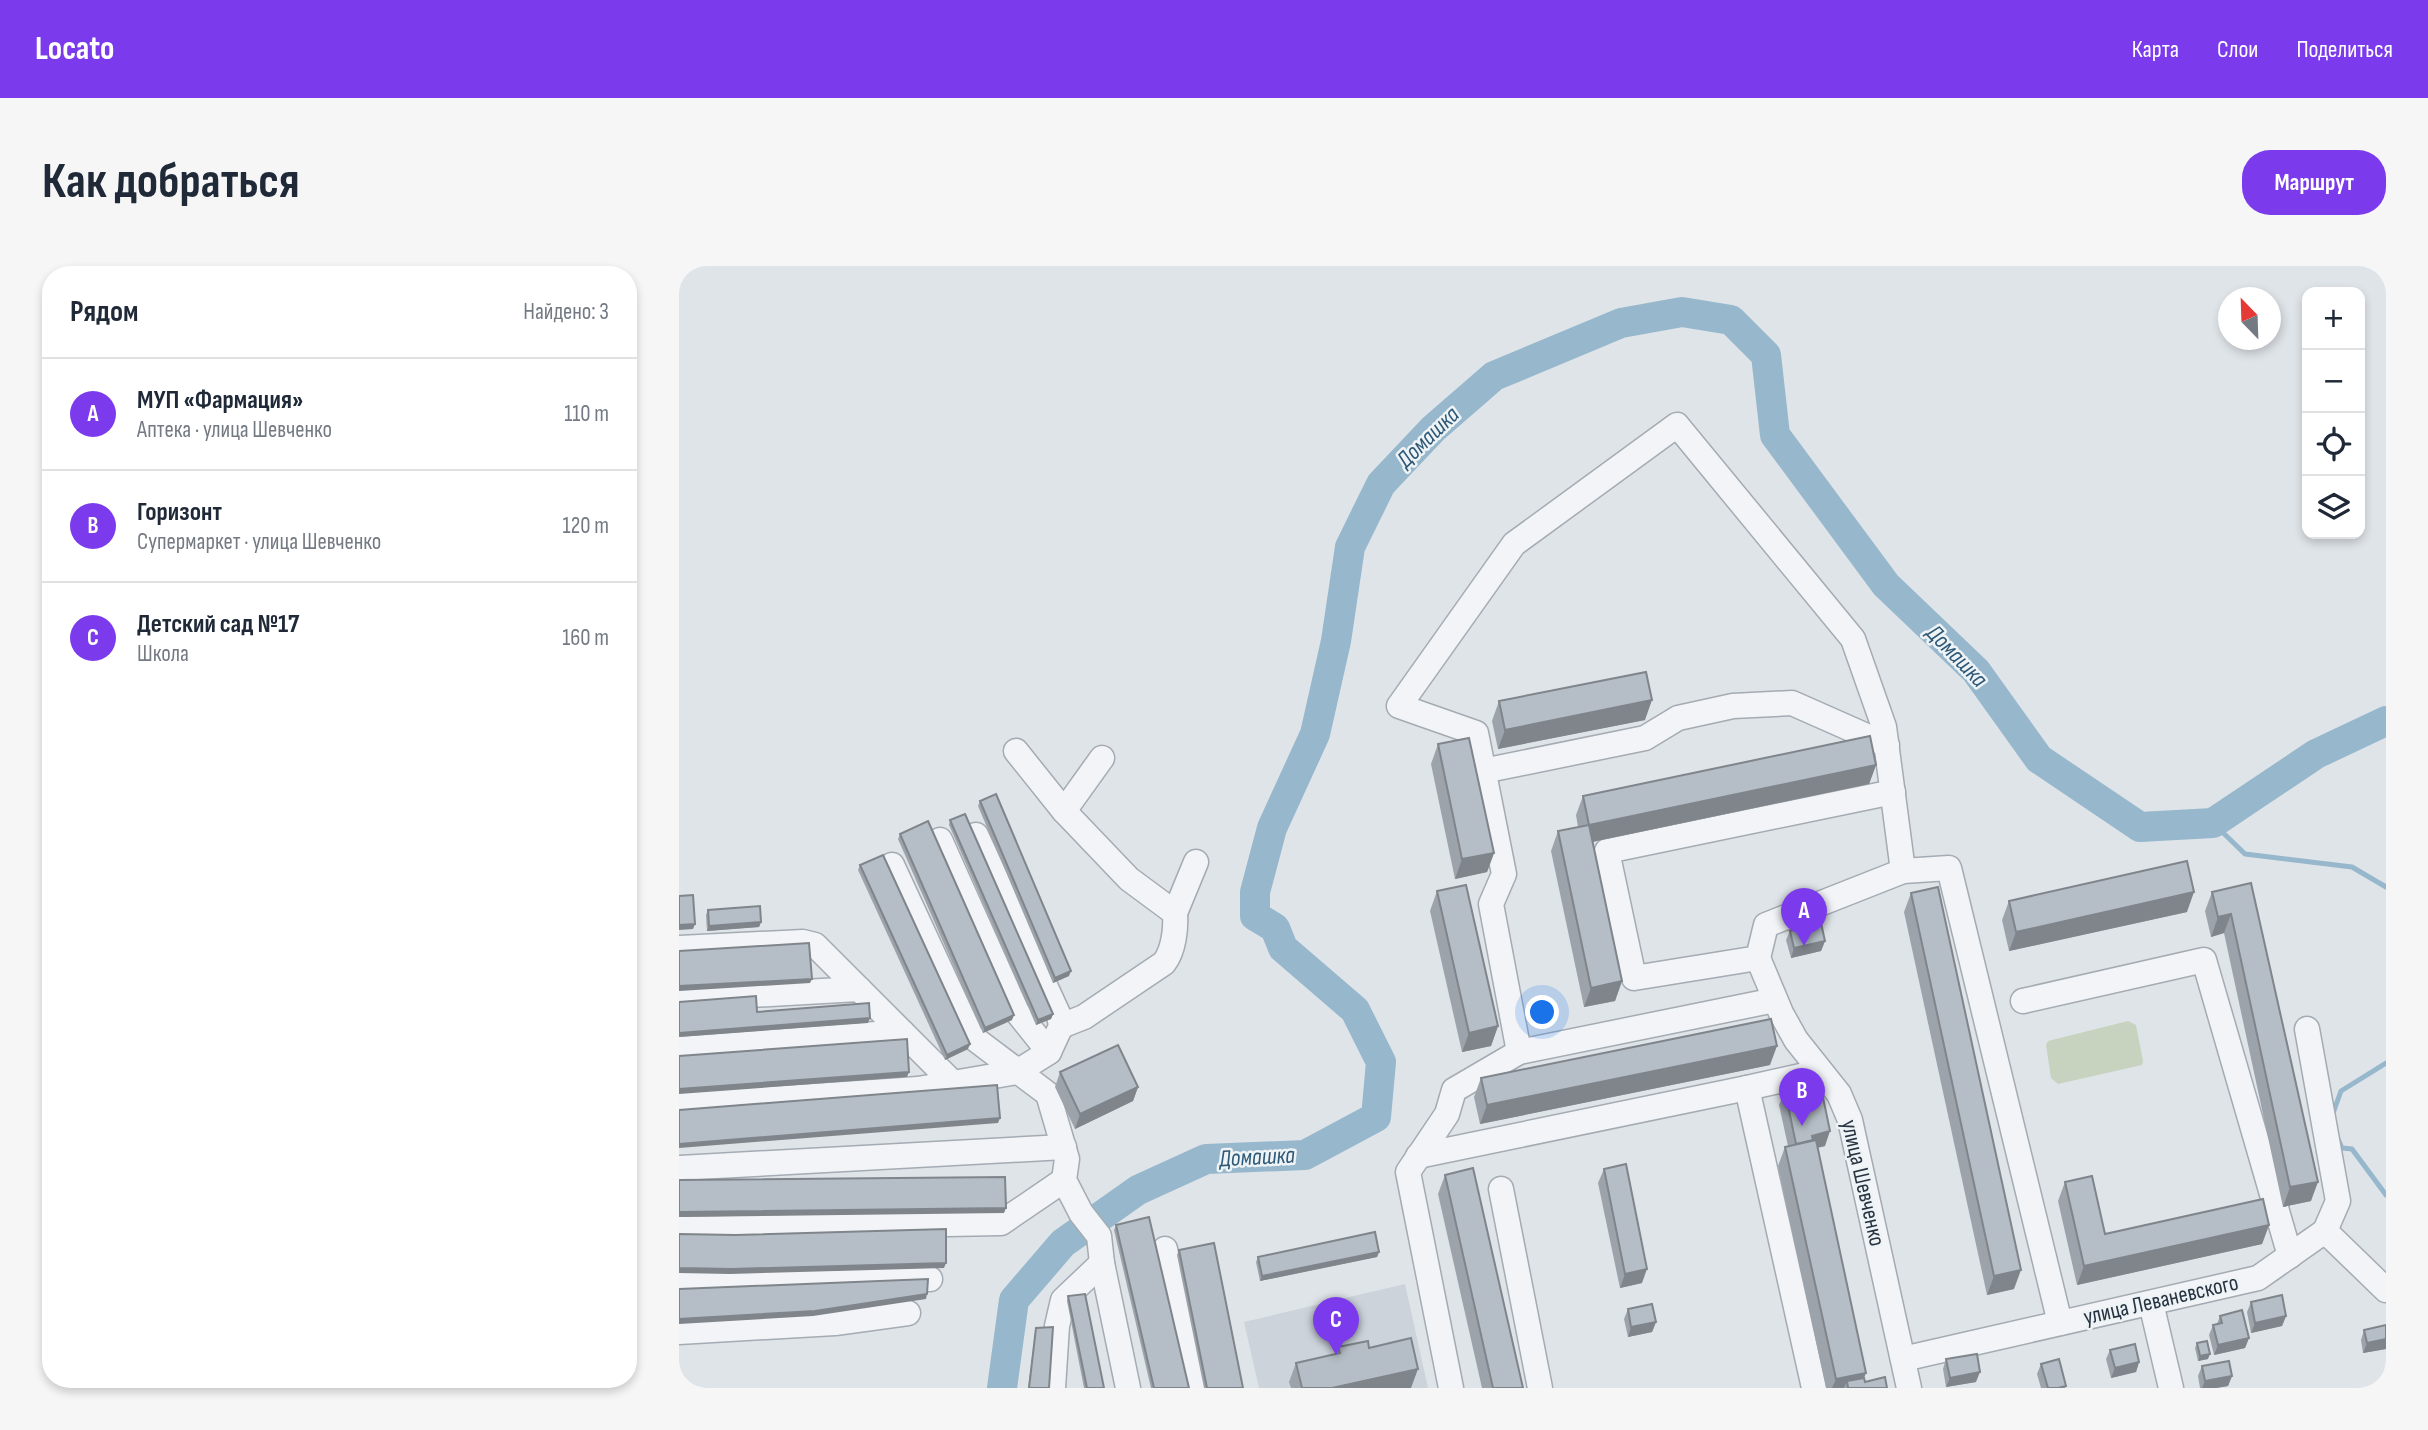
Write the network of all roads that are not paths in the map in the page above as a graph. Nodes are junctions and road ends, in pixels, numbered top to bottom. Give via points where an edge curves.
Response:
1 (1887, 745) junction
2 (1016, 751) dead end
3 (1102, 758) dead end
4 (1483, 771) junction
5 (1893, 792) junction
6 (1064, 811) junction
7 (976, 835) edge
8 (940, 840) edge
9 (1196, 862) dead end
10 (892, 865) dead end
11 (1903, 871) junction
12 (1175, 913) junction
13 (679, 948) edge
14 (1758, 958) junction
15 (859, 989) junction
16 (679, 999) edge
17 (1775, 1000) junction
18 (2023, 1001) dead end
19 (1061, 1026) junction
20 (2307, 1029) dead end
21 (902, 1032) junction
22 (679, 1049) edge
23 (1049, 1052) junction
24 (1519, 1052) junction
25 (1017, 1072) junction
26 (1819, 1072) junction
27 (952, 1083) junction
28 (1747, 1088) junction
29 (679, 1105) edge
30 (1064, 1147) junction
31 (1419, 1156) junction
32 (679, 1168) edge
33 (1064, 1180) junction
34 (1501, 1189) dead end
35 (679, 1229) edge
36 (2325, 1231) junction
37 (1165, 1249) dead end
38 (2290, 1256) junction
39 (1102, 1263) junction
40 (930, 1279) edge
41 (679, 1282) edge
42 (2386, 1290) edge
43 (2151, 1303) junction
44 (908, 1313) dead end
45 (2060, 1323) junction
46 (679, 1332) edge
47 (1903, 1359) junction
48 (1053, 1388) edge
49 (1128, 1388) edge
50 (1193, 1388) edge
51 (1451, 1388) edge
52 (1540, 1388) edge
53 (1814, 1388) edge
54 (1909, 1388) edge
55 (2171, 1388) edge

1 - 4 street via 1792,703 1733,706 1678,718 1645,738
1 - 4 street via 1853,639 1677,425 1514,544 1399,706 1476,733
1 - 5 street
2 - 6 street
3 - 6 street
4 - 24 street via 1504,874 1491,904
5 - 11 street
5 - 14 street via 1607,851 1634,978
6 - 12 street via 1129,879
7 - 19 street
8 - 23 street via 1017,1012
9 - 12 street
10 - 25 street via 971,1036
11 - 14 street via 1766,925
11 - 45 street via 1949,868
12 - 19 street via 1174,935 1164,963 1084,1017
13 - 15 street via 803,942 815,945
14 - 17 street, улица Шевченко
15 - 16 street
15 - 21 street
17 - 24 street
17 - 26 street, улица Шевченко
18 - 38 street via 2204,960
19 - 23 street
20 - 36 street via 2338,1201
21 - 22 street
21 - 27 street
23 - 25 street
24 - 31 street via 1454,1090 1447,1114
25 - 27 street
25 - 30 street via 1048,1094
26 - 28 street
26 - 47 street, улица Шевченко via 1839,1094 1850,1119
27 - 29 street
28 - 31 street
28 - 53 street
30 - 32 street
30 - 33 street
31 - 51 street via 1408,1172
33 - 35 street via 1001,1223
33 - 39 street via 1099,1236
34 - 52 street
36 - 38 street, улица Леваневского
36 - 42 street
37 - 50 street
38 - 43 street, улица Леваневского via 2258,1278
39 - 48 street via 1063,1300
39 - 49 street
40 - 41 street
43 - 45 street, улица Леваневского
43 - 55 street
44 - 46 street via 835,1323
45 - 47 street, улица Леваневского
47 - 54 street, улица Шевченко

